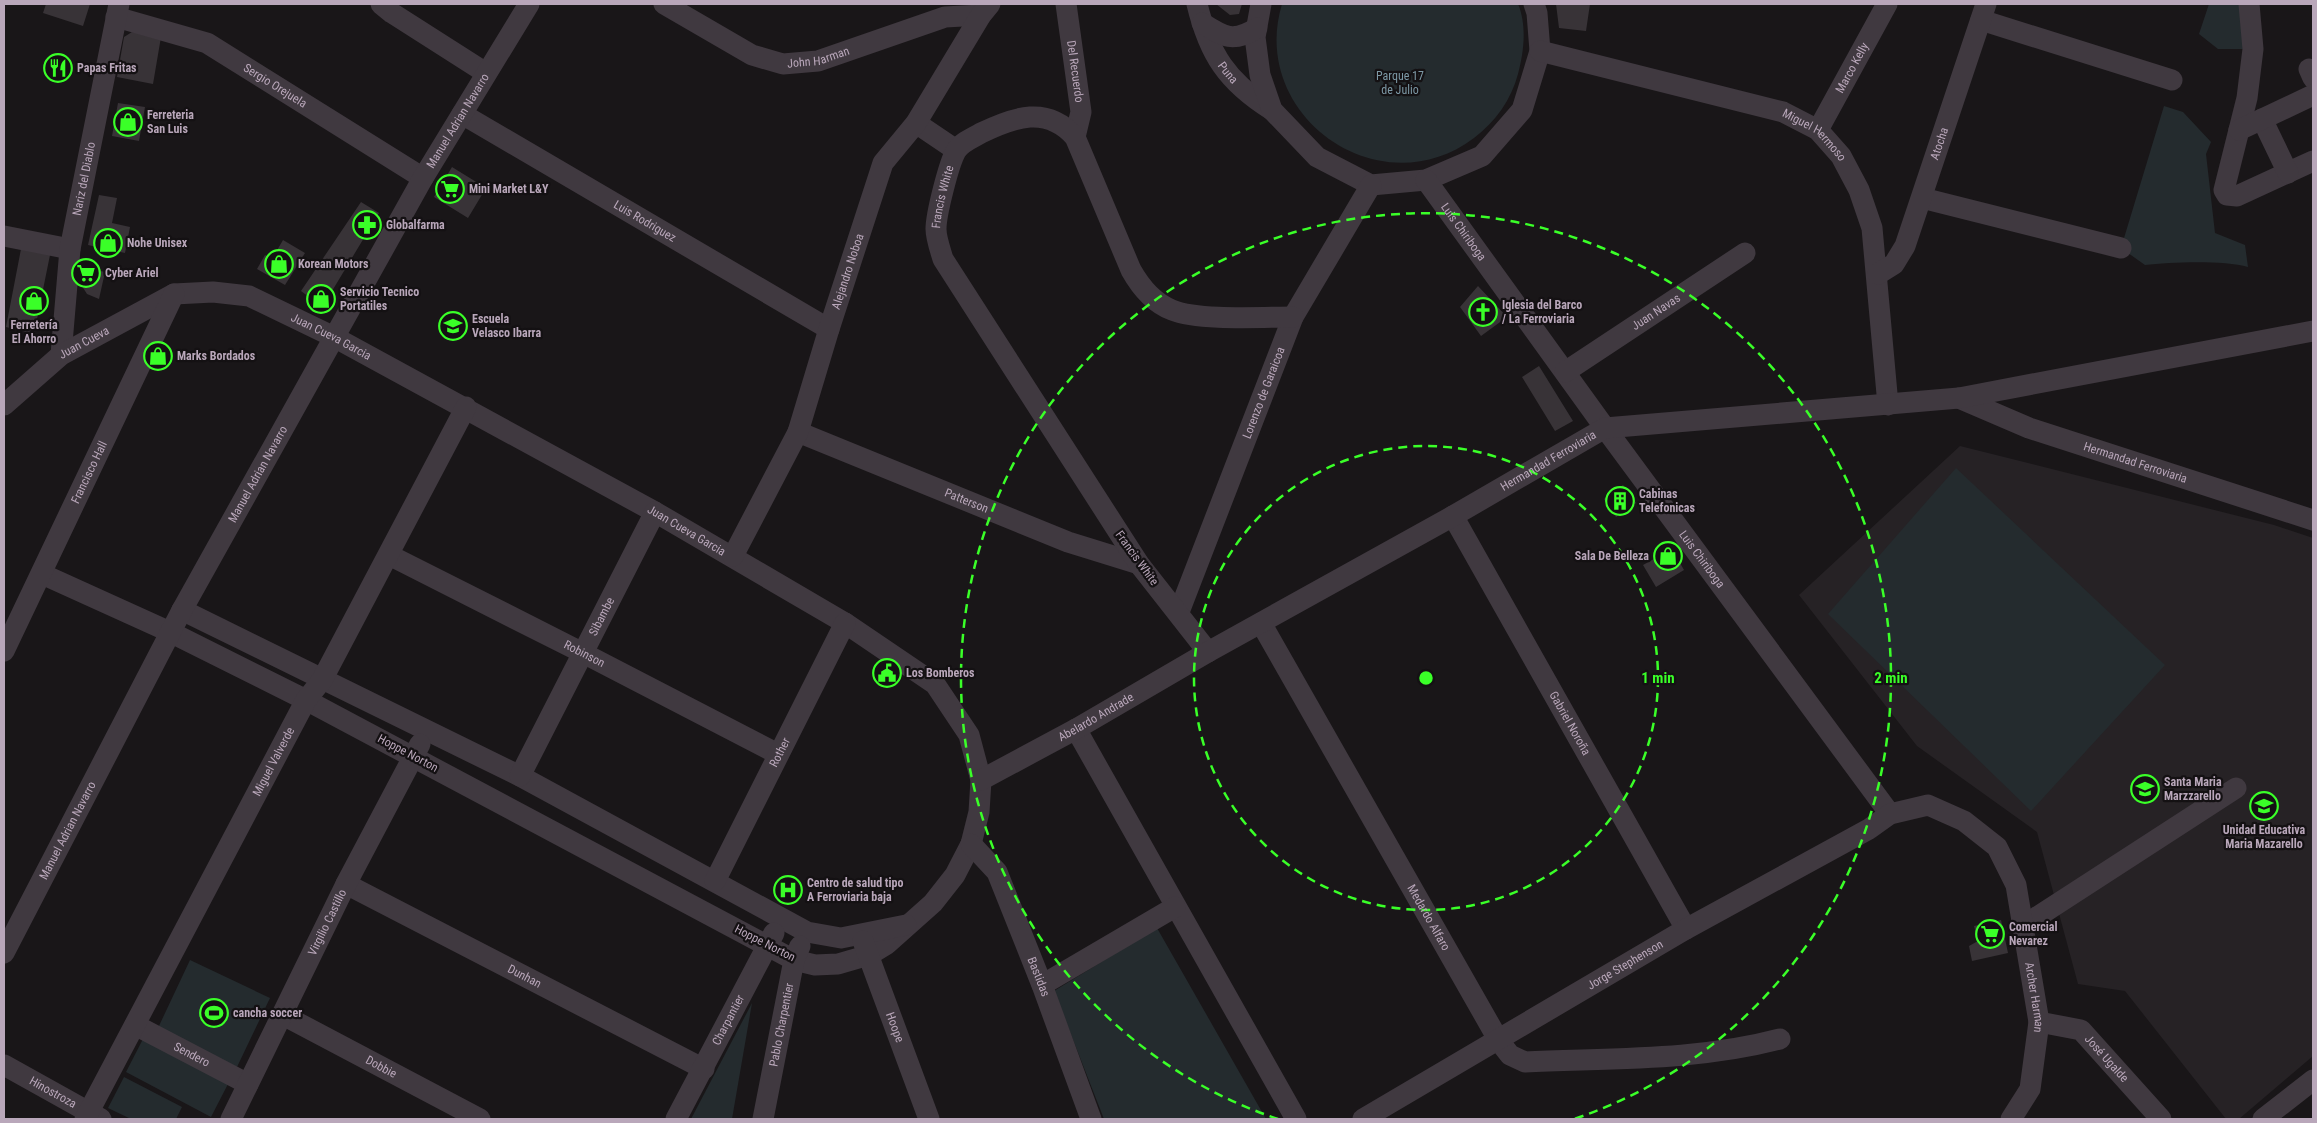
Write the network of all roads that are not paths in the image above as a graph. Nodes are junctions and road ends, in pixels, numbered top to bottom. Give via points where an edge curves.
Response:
1 (381, 4) edge
2 (529, 4) edge
3 (664, 4) edge
4 (1066, 4) edge
5 (1261, 4) edge
6 (1534, 4) edge
7 (1887, 4) edge
8 (2249, 4) edge
9 (118, 10) edge
10 (986, 10) edge
11 (1983, 12) edge
12 (1199, 13) edge
13 (1257, 28) junction
14 (1540, 51) junction
15 (486, 73) junction
16 (2172, 80) dead end
17 (2313, 94) edge
18 (1272, 110) junction
19 (462, 114) junction
20 (2262, 119) junction
21 (916, 123) junction
22 (1818, 130) junction
23 (2239, 130) junction
24 (1075, 137) junction
25 (956, 150) junction
26 (2313, 161) edge
27 (2288, 173) junction
28 (423, 178) junction
29 (1426, 180) junction
30 (1371, 185) junction
31 (1922, 198) junction
32 (4, 236) edge
33 (2121, 248) dead end
34 (70, 249) junction
35 (1745, 253) dead end
36 (1878, 274) junction
37 (174, 294) junction
38 (1293, 317) junction
39 (829, 329) junction
40 (2313, 331) edge
41 (334, 337) junction
42 (61, 355) junction
43 (1565, 372) junction
44 (1958, 398) junction
45 (1888, 404) junction
46 (4, 405) edge
47 (466, 407) junction
48 (1605, 428) junction
49 (798, 432) junction
50 (655, 512) junction
51 (1453, 516) junction
52 (2312, 518) edge
53 (389, 556) junction
54 (733, 556) junction
55 (1138, 564) junction
56 (42, 574) junction
57 (182, 610) junction
58 (1179, 612) junction
59 (845, 623) junction
60 (1261, 623) junction
61 (170, 632) junction
62 (4, 651) edge
63 (1208, 652) junction
64 (583, 653) junction
65 (322, 680) junction
66 (306, 700) junction
67 (428, 729) junction
68 (1076, 729) junction
69 (778, 754) junction
70 (414, 756) junction
71 (520, 776) junction
72 (981, 780) junction
73 (2236, 788) dead end
74 (1890, 814) junction
75 (971, 844) junction
76 (715, 881) junction
77 (346, 884) junction
78 (1174, 907) junction
79 (782, 920) junction
80 (906, 925) junction
81 (2023, 926) junction
82 (1686, 930) junction
83 (807, 932) junction
84 (861, 935) junction
85 (767, 945) junction
86 (4, 953) edge
87 (869, 955) junction
88 (794, 960) junction
89 (1042, 985) junction
90 (283, 1015) junction
91 (2039, 1022) junction
92 (135, 1024) junction
93 (1780, 1039) dead end
94 (1498, 1041) junction
95 (4, 1065) edge
96 (704, 1069) junction
97 (2313, 1080) edge
98 (248, 1084) junction
99 (92, 1117) edge
100 (231, 1119) edge
101 (480, 1119) edge
102 (676, 1119) edge
103 (763, 1119) edge
104 (929, 1119) edge
105 (1091, 1119) edge
106 (1296, 1119) edge
107 (1363, 1119) edge
108 (2011, 1119) edge
109 (2161, 1119) edge
110 (2263, 1119) edge

1 - 15 street
2 - 15 street, Manuel Adrian Navarro
3 - 10 street, John Harman via 752,55 783,64 818,61 945,17
4 - 24 street, Del Recuerdo via 1081,112
5 - 13 street
6 - 14 street
7 - 22 street, Marco Kelly
8 - 23 street via 2253,49
9 - 28 street, Sergio Orejuela via 207,43
9 - 34 street, Nariz del Diablo
10 - 21 street, Alejandro Noboa
11 - 16 street
11 - 31 street, Atocha
12 - 13 street, Puna via 1221,35 1233,38
12 - 18 street, Puna via 1217,58 1233,81
13 - 18 street via 1255,37 1260,75
14 - 22 street, Miguel Hermoso via 1783,112
14 - 29 street via 1522,110 1482,156
15 - 19 street, Manuel Adrian Navarro
17 - 20 street
18 - 30 street via 1317,158
19 - 28 street, Manuel Adrian Navarro
19 - 39 street, Luis Rodriguez
20 - 23 street
20 - 27 street
21 - 25 street
21 - 39 street, Alejandro Noboa via 883,163
22 - 36 street, Miguel Hermoso via 1841,156 1859,190 1872,228
23 - 27 street via 2224,185 2227,195 2238,196
24 - 25 street, Francis White via 1056,120 1036,116 995,126
24 - 38 street, Francis White via 1131,270 1140,286 1155,299 1172,310 1193,314
25 - 55 street, Francis White via 940,201 936,229 943,258
26 - 27 street
28 - 41 street, Manuel Adrian Navarro
29 - 30 street
29 - 43 street, Luis Chiriboga
30 - 38 street, Lorenzo de Garaicoa
31 - 33 street
31 - 36 street, Atocha via 1905,246 1894,264
32 - 34 street
34 - 42 street, Nariz del Diablo
35 - 43 street, Juan Navas
36 - 45 street, Miguel Hermoso
37 - 41 street, Juan Cueva Garcia via 213,292 249,296
37 - 42 street, Juan Cueva
37 - 56 street, Francisco Hall
38 - 58 street, Lorenzo de Garaicoa
39 - 49 street, Alejandro Noboa
40 - 44 street, Hermandad Ferroviaria
41 - 47 street, Juan Cueva Garcia
41 - 57 street, Manuel Adrian Navarro
42 - 46 street, Juan Cueva
43 - 48 street, Luis Chiriboga
44 - 45 street, Hermandad Ferroviaria
44 - 52 street, Hermandad Ferroviaria via 2029,428
45 - 48 street, Hermandad Ferroviaria
47 - 50 street, Juan Cueva Garcia
47 - 53 street, Miguel Valverde
48 - 51 street, Hermandad Ferroviaria
48 - 74 street, Luis Chiriboga
49 - 54 street, Alejandro Noboa
49 - 55 street, Patterson via 1068,542
50 - 54 street, Juan Cueva Garcia
50 - 64 street, Sibambe
51 - 60 street, Hermandad Ferroviaria
51 - 82 street, Gabriel Noroña
53 - 64 street, Robinson
53 - 65 street, Miguel Valverde
54 - 59 street, Juan Cueva Garcia
55 - 58 street, Francis White
56 - 61 street, Hoppe Norton
56 - 62 street, Francisco Hall
57 - 61 street, Manuel Adrian Navarro
57 - 65 street
58 - 63 street, Francis White
59 - 69 street, Rother
59 - 72 street, Juan Cueva Garcia via 935,684 969,735
60 - 63 street, Hermandad Ferroviaria
60 - 94 street, Medardo Alfaro
61 - 66 street, Hoppe Norton
61 - 86 street, Manuel Adrian Navarro
63 - 68 street, Abelardo Andrade
64 - 69 street, Robinson
64 - 71 street, Sibambe
65 - 66 street, Miguel Valverde
65 - 67 street
66 - 70 street, Hoppe Norton
66 - 92 street, Miguel Valverde
67 - 70 street, Virgilio Castillo
67 - 71 street
68 - 72 street, Abelardo Andrade
68 - 78 street
69 - 76 street, Rother
70 - 77 street, Virgilio Castillo
70 - 85 street, Hoppe Norton
71 - 76 street
72 - 75 street, Juan Cueva Garcia via 979,812
73 - 81 street
74 - 81 street, Archer Harman via 1928,805 1964,820 1997,847 2016,885
74 - 82 street, Jorge Stephenson via 1869,829
75 - 80 street, Juan Cueva Garcia via 955,875 933,903
75 - 89 street, Bastidas via 997,872
76 - 79 street
77 - 90 street, Virgilio Castillo
77 - 96 street, Dunhan
78 - 89 street
78 - 106 street
79 - 83 street
79 - 85 street, Charpantier
80 - 84 street
80 - 87 street, Hoppe Norton via 888,944
81 - 91 street, Archer Harman
82 - 94 street, Jorge Stephenson
83 - 84 street via 841,938
83 - 88 street, Pablo Charpentier
84 - 87 street, Hoope
85 - 88 street, Hoppe Norton
85 - 96 street, Charpantier
87 - 88 street, Hoppe Norton via 838,964
87 - 104 street, Hoope
88 - 103 street, Pablo Charpentier
89 - 105 street, Bastidas
90 - 98 street, Virgilio Castillo
90 - 101 street, Dobbie
91 - 108 street, Archer Harman via 2030,1089
91 - 109 street, José Ugalde via 2081,1030
92 - 98 street, Sendero
92 - 99 street, Miguel Valverde
93 - 94 street, Medardo Alfaro via 1747,1048 1688,1055 1525,1062 1510,1055
94 - 107 street, Jorge Stephenson
95 - 99 street, Hinostroza
96 - 102 street, Charpantier
97 - 110 street
98 - 100 street, Virgilio Castillo

